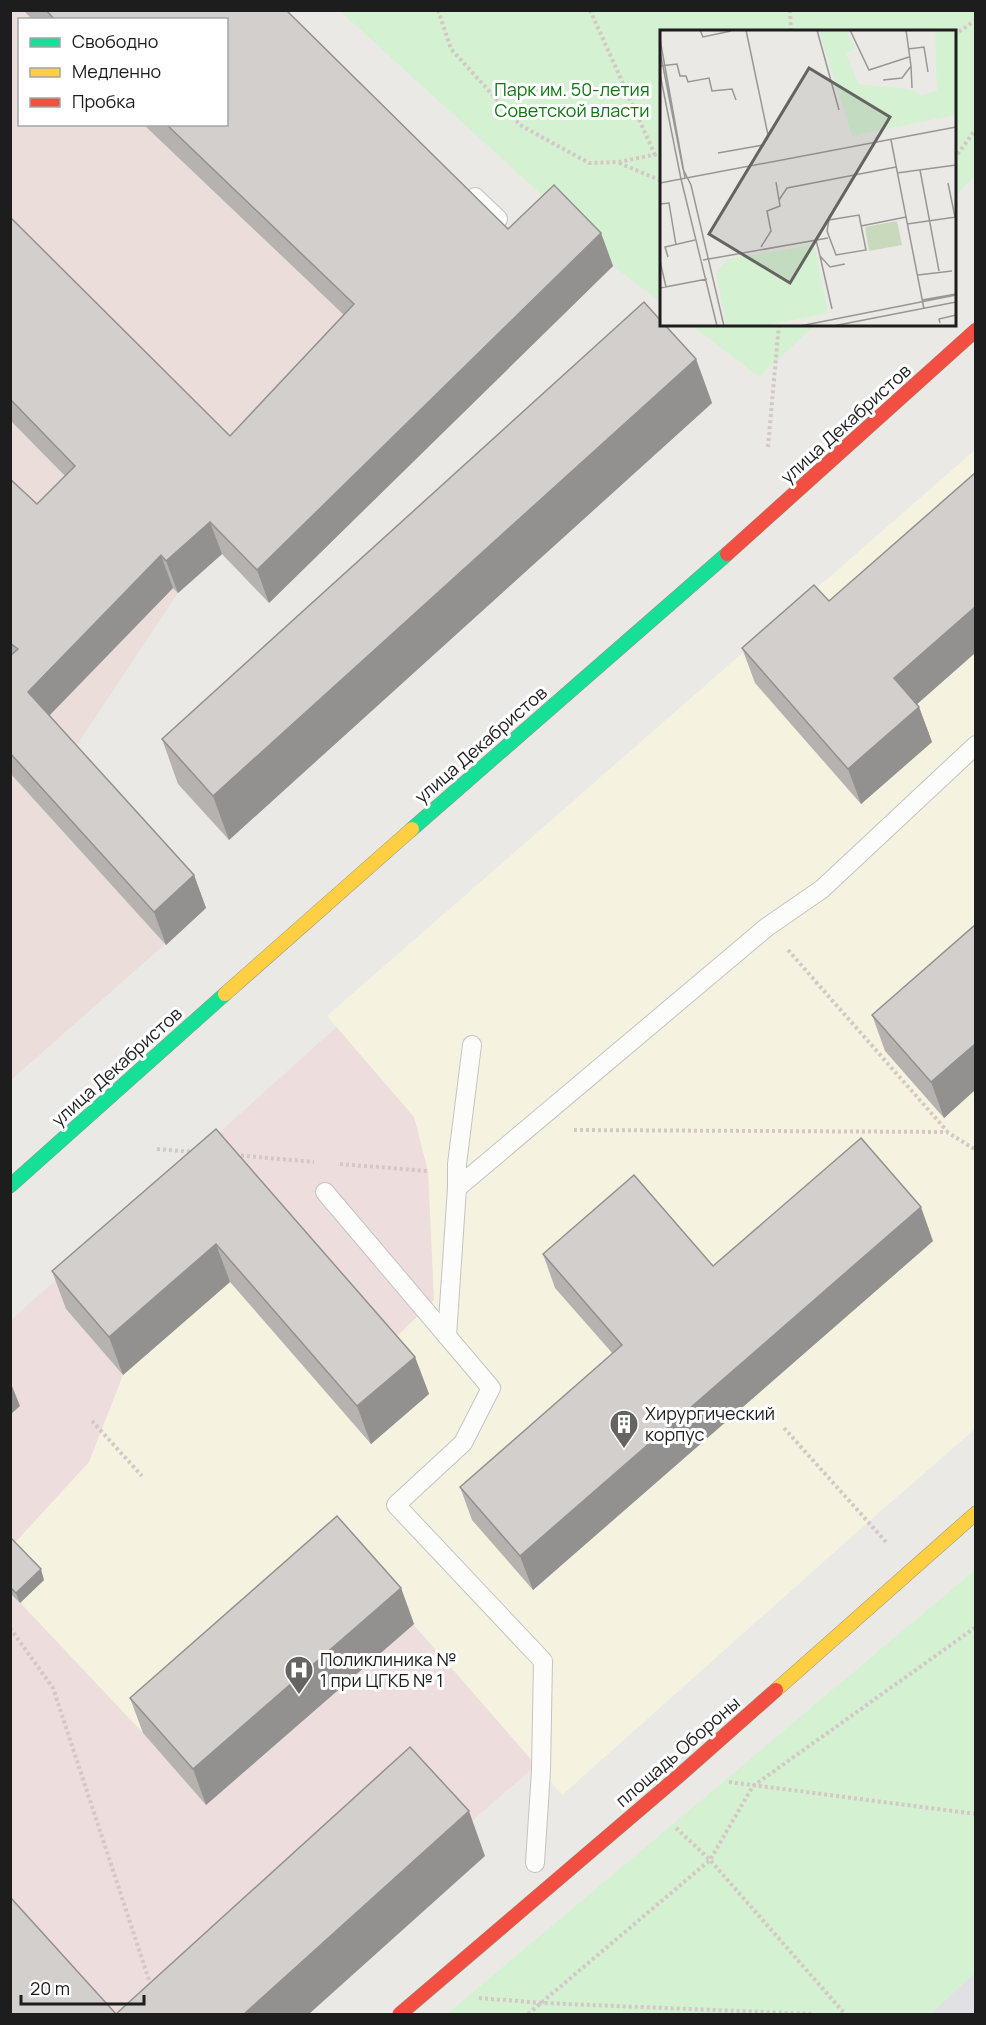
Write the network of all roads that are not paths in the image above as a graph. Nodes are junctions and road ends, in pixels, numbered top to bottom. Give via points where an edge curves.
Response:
1 (463, 186) edge
2 (498, 219) edge
3 (975, 330) edge
4 (975, 745) edge
5 (472, 1045) dead end
6 (10, 1186) edge
7 (457, 1188) junction
8 (325, 1192) dead end
9 (447, 1336) junction
10 (975, 1513) edge
11 (535, 1863) dead end
12 (400, 2014) edge

1 - 2 lane
3 - 6 main road, улица Декабристов via 800,490
4 - 7 lane via 822,889 767,927
5 - 7 lane
7 - 9 lane
8 - 9 lane
9 - 11 lane via 491,1388 462,1443 396,1505 543,1661
10 - 12 main road, площадь Обороны via 681,1774

